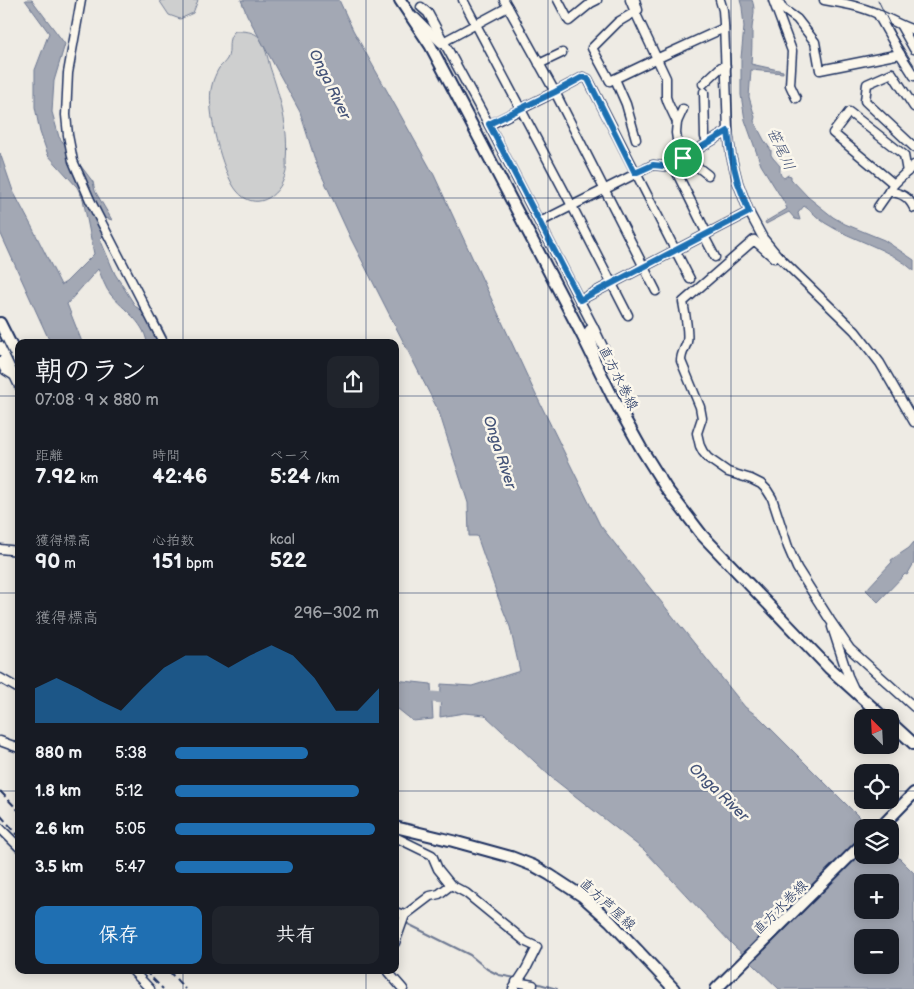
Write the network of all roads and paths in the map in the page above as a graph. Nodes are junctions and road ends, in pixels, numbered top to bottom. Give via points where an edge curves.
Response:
1 (81, 0) edge
2 (463, 0) edge
3 (558, 0) edge
4 (597, 0) edge
5 (630, 0) edge
6 (635, 0) edge
7 (720, 0) edge
8 (773, 0) edge
9 (778, 0) edge
10 (824, 0) edge
11 (403, 4) edge
12 (506, 4) edge
13 (421, 7) dead end
14 (635, 12) junction
15 (877, 14) junction
16 (476, 24) junction
17 (901, 26) junction
18 (724, 28) junction
19 (914, 30) edge
20 (444, 41) junction
21 (914, 49) edge
22 (562, 53) dead end
23 (900, 54) junction
24 (656, 59) junction
25 (539, 64) junction
26 (726, 67) junction
27 (914, 76) edge
28 (616, 79) junction
29 (555, 92) junction
30 (796, 98) dead end
31 (914, 106) edge
32 (521, 108) junction
33 (683, 109) dead end
34 (677, 122) junction
35 (489, 124) junction
36 (728, 131) junction
37 (636, 139) dead end
38 (708, 142) junction
39 (914, 147) edge
40 (683, 158) junction
41 (914, 165) edge
42 (674, 167) junction
43 (907, 172) junction
44 (635, 173) junction
45 (708, 175) dead end
46 (891, 188) junction
47 (604, 190) junction
48 (572, 206) junction
49 (878, 207) dead end
50 (914, 208) edge
51 (749, 212) junction
52 (540, 222) junction
53 (705, 235) junction
54 (676, 250) junction
55 (778, 254) junction
56 (716, 257) dead end
57 (643, 267) junction
58 (690, 279) dead end
59 (611, 283) junction
60 (656, 291) dead end
61 (580, 300) junction
62 (628, 315) dead end
63 (0, 323) edge
64 (593, 326) junction
65 (161, 339) edge
66 (0, 346) edge
67 (15, 353) edge
68 (607, 355) dead end
69 (1, 357) edge
70 (594, 359) junction
71 (15, 378) edge
72 (914, 422) edge
73 (0, 549) edge
74 (15, 551) edge
75 (830, 620) junction
76 (0, 681) edge
77 (15, 687) edge
78 (856, 692) junction
79 (914, 707) edge
80 (874, 709) edge
81 (899, 730) edge
82 (0, 741) edge
83 (914, 744) edge
84 (15, 747) edge
85 (914, 794) edge
86 (889, 819) edge
87 (0, 828) edge
88 (399, 828) edge
89 (399, 838) edge
90 (15, 843) edge
91 (854, 852) edge
92 (452, 884) junction
93 (402, 920) edge
94 (136, 974) edge
95 (390, 974) edge
96 (516, 982) edge
97 (533, 985) dead end
98 (150, 989) edge
99 (403, 989) edge
100 (674, 989) edge
101 (716, 989) edge

1 - 65 street via 68,74 66,106 73,161
2 - 16 street
3 - 4 street via 570,21
5 - 14 street
6 - 14 street via 638,10
7 - 18 street
8 - 30 street via 792,51 790,84
9 - 23 street via 815,42 820,70
10 - 15 street
11 - 20 street via 441,43
11 - 70 main road, 直方水巻線 via 430,45
12 - 16 street
12 - 25 street
13 - 20 street
14 - 24 street
14 - 28 street via 618,22 592,48 610,81
15 - 17 street
15 - 23 street
16 - 20 street
16 - 32 street
17 - 19 street
17 - 21 street
18 - 24 street
18 - 26 street
20 - 35 street
22 - 25 street
23 - 27 street
24 - 28 street
24 - 34 street via 666,78 668,103
25 - 29 street
26 - 36 street
26 - 38 street via 722,67 704,88
28 - 37 street
29 - 32 street
29 - 44 street via 583,77 588,79
29 - 47 street
31 - 39 street via 892,73 867,84 865,101
32 - 35 street
32 - 48 street
33 - 34 street
34 - 40 street via 676,145
35 - 52 street
36 - 38 street
36 - 51 street via 735,174
38 - 40 street
40 - 42 street
40 - 45 street
41 - 43 street
42 - 44 street via 653,165
42 - 53 street
43 - 46 street
43 - 46 street via 904,155 849,112 833,133
44 - 47 street
44 - 54 street
46 - 49 street
46 - 50 street via 909,199
47 - 48 street
47 - 57 street
48 - 52 street
48 - 59 street
51 - 53 street
51 - 55 street via 763,238
52 - 61 street
53 - 54 street
53 - 56 street
54 - 57 street
54 - 58 street
55 - 72 street via 855,331 880,363
55 - 75 street via 774,258 754,240 682,302 687,342 681,361 700,407 702,418 698,433 702,452 728,472 762,484 767,490 797,568
57 - 59 street
57 - 60 street
59 - 61 street
59 - 62 street
61 - 64 street
63 - 67 main road
64 - 68 street
64 - 70 street via 589,330
66 - 69 street
69 - 71 street
70 - 78 main road, 直方水巻線 via 641,448 702,535
73 - 74 street
75 - 78 street
75 - 79 street via 850,649
76 - 77 street
78 - 80 main road, 直方水巻線
81 - 83 main road
82 - 84 street
85 - 86 main road
87 - 90 street
88 - 100 main road, 直方芦屋線 via 511,857 550,875 582,896 610,921
89 - 92 street via 432,855 438,869
91 - 101 main road, 直方水巻線
92 - 93 street via 439,894 430,896
92 - 96 street via 536,947
94 - 98 street
95 - 99 street
96 - 97 street

